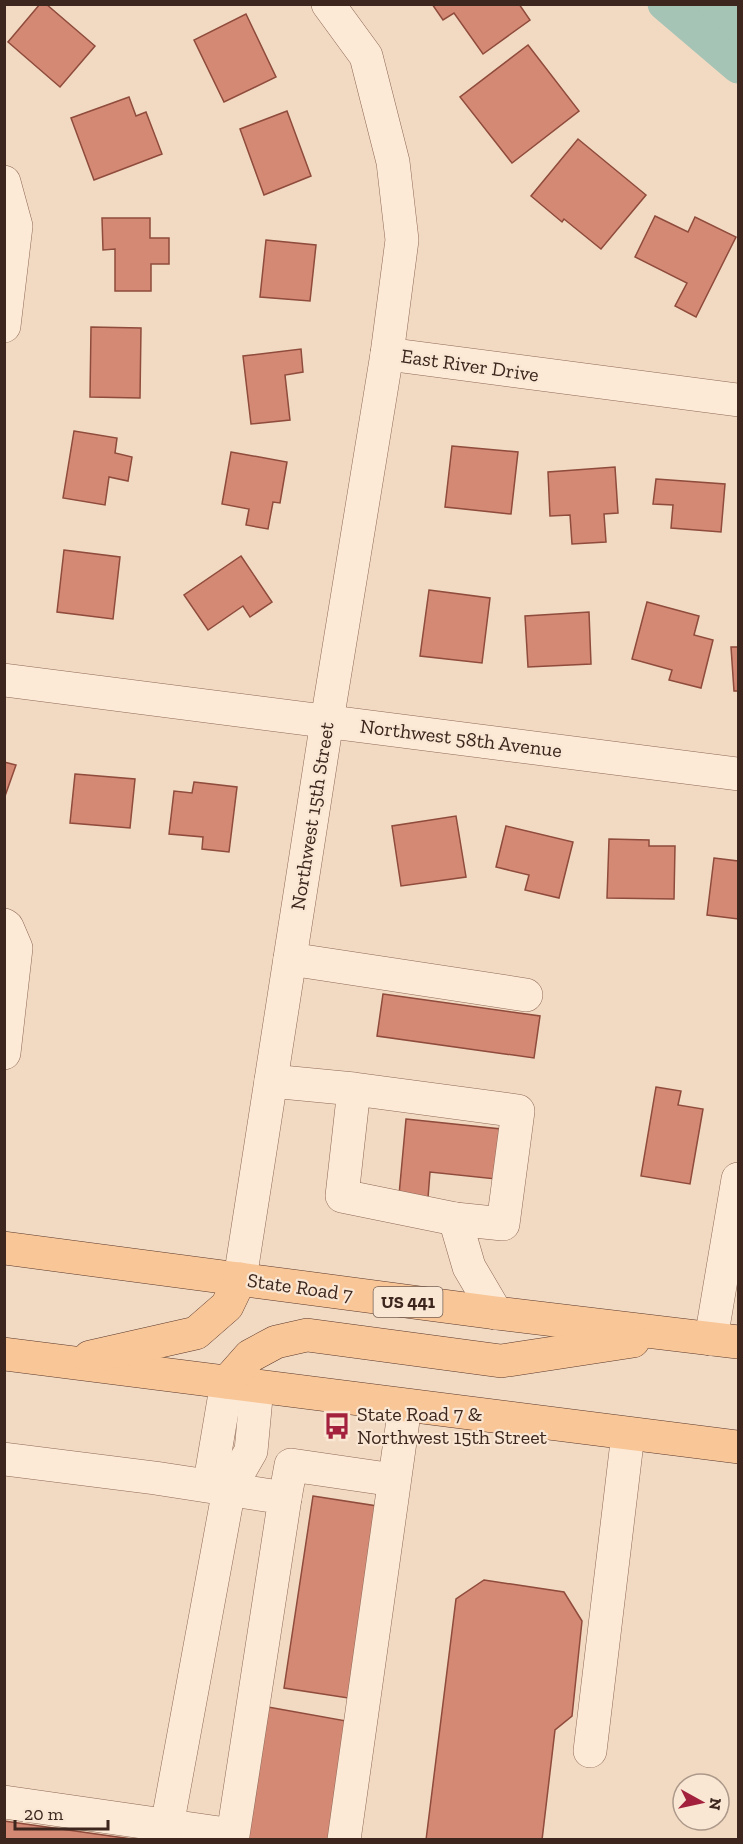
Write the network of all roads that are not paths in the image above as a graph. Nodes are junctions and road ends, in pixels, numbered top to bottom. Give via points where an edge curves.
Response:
1 (328, 4) edge
2 (4, 182) edge
3 (6, 309) edge
4 (387, 354) junction
5 (738, 400) edge
6 (4, 680) edge
7 (327, 721) junction
8 (738, 774) edge
9 (4, 925) edge
10 (290, 959) junction
11 (526, 995) dead end
12 (7, 1005) edge
13 (4, 1053) edge
14 (271, 1081) junction
15 (354, 1089) junction
16 (738, 1179) edge
17 (455, 1220) junction
18 (4, 1248) edge
19 (240, 1279) junction
20 (496, 1313) junction
21 (677, 1334) junction
22 (725, 1341) edge
23 (4, 1354) edge
24 (68, 1362) junction
25 (242, 1384) junction
26 (405, 1406) junction
27 (628, 1434) junction
28 (738, 1448) edge
29 (4, 1459) edge
30 (394, 1480) junction
31 (229, 1489) junction
32 (285, 1498) junction
33 (590, 1751) dead end
34 (4, 1802) edge
35 (167, 1826) junction
36 (344, 1839) edge

1 - 4 street, East River Drive via 366,56 393,162 402,240
2 - 3 street via 15,226
4 - 5 street, East River Drive
4 - 7 street, Northwest 15th Street
6 - 7 street, Northwest 58th Avenue
7 - 8 street, Northwest 58th Avenue
7 - 10 street, Northwest 15th Street
9 - 12 street via 16,948
10 - 11 street
10 - 14 street, Northwest 15th Street
12 - 13 street
14 - 15 street
14 - 19 street, Northwest 15th Street
15 - 17 street via 342,1197
15 - 17 street via 518,1111 503,1224
16 - 22 street
17 - 20 street via 469,1267
18 - 19 main road, State Road 7 / US 441
19 - 20 main road, State Road 7 / US 441
19 - 24 main road via 227,1306 196,1333
20 - 21 main road, State Road 7 / US 441
21 - 22 main road, State Road 7 / US 441
21 - 25 main road via 501,1360 307,1335 276,1342 250,1356
23 - 24 main road
24 - 25 main road
25 - 26 main road
25 - 31 street via 213,1470
26 - 27 main road
26 - 30 street
27 - 28 main road
27 - 33 street
29 - 31 street
30 - 32 street via 291,1465
30 - 36 street
31 - 32 street
31 - 35 street
32 - 35 street via 233,1835
34 - 35 street

